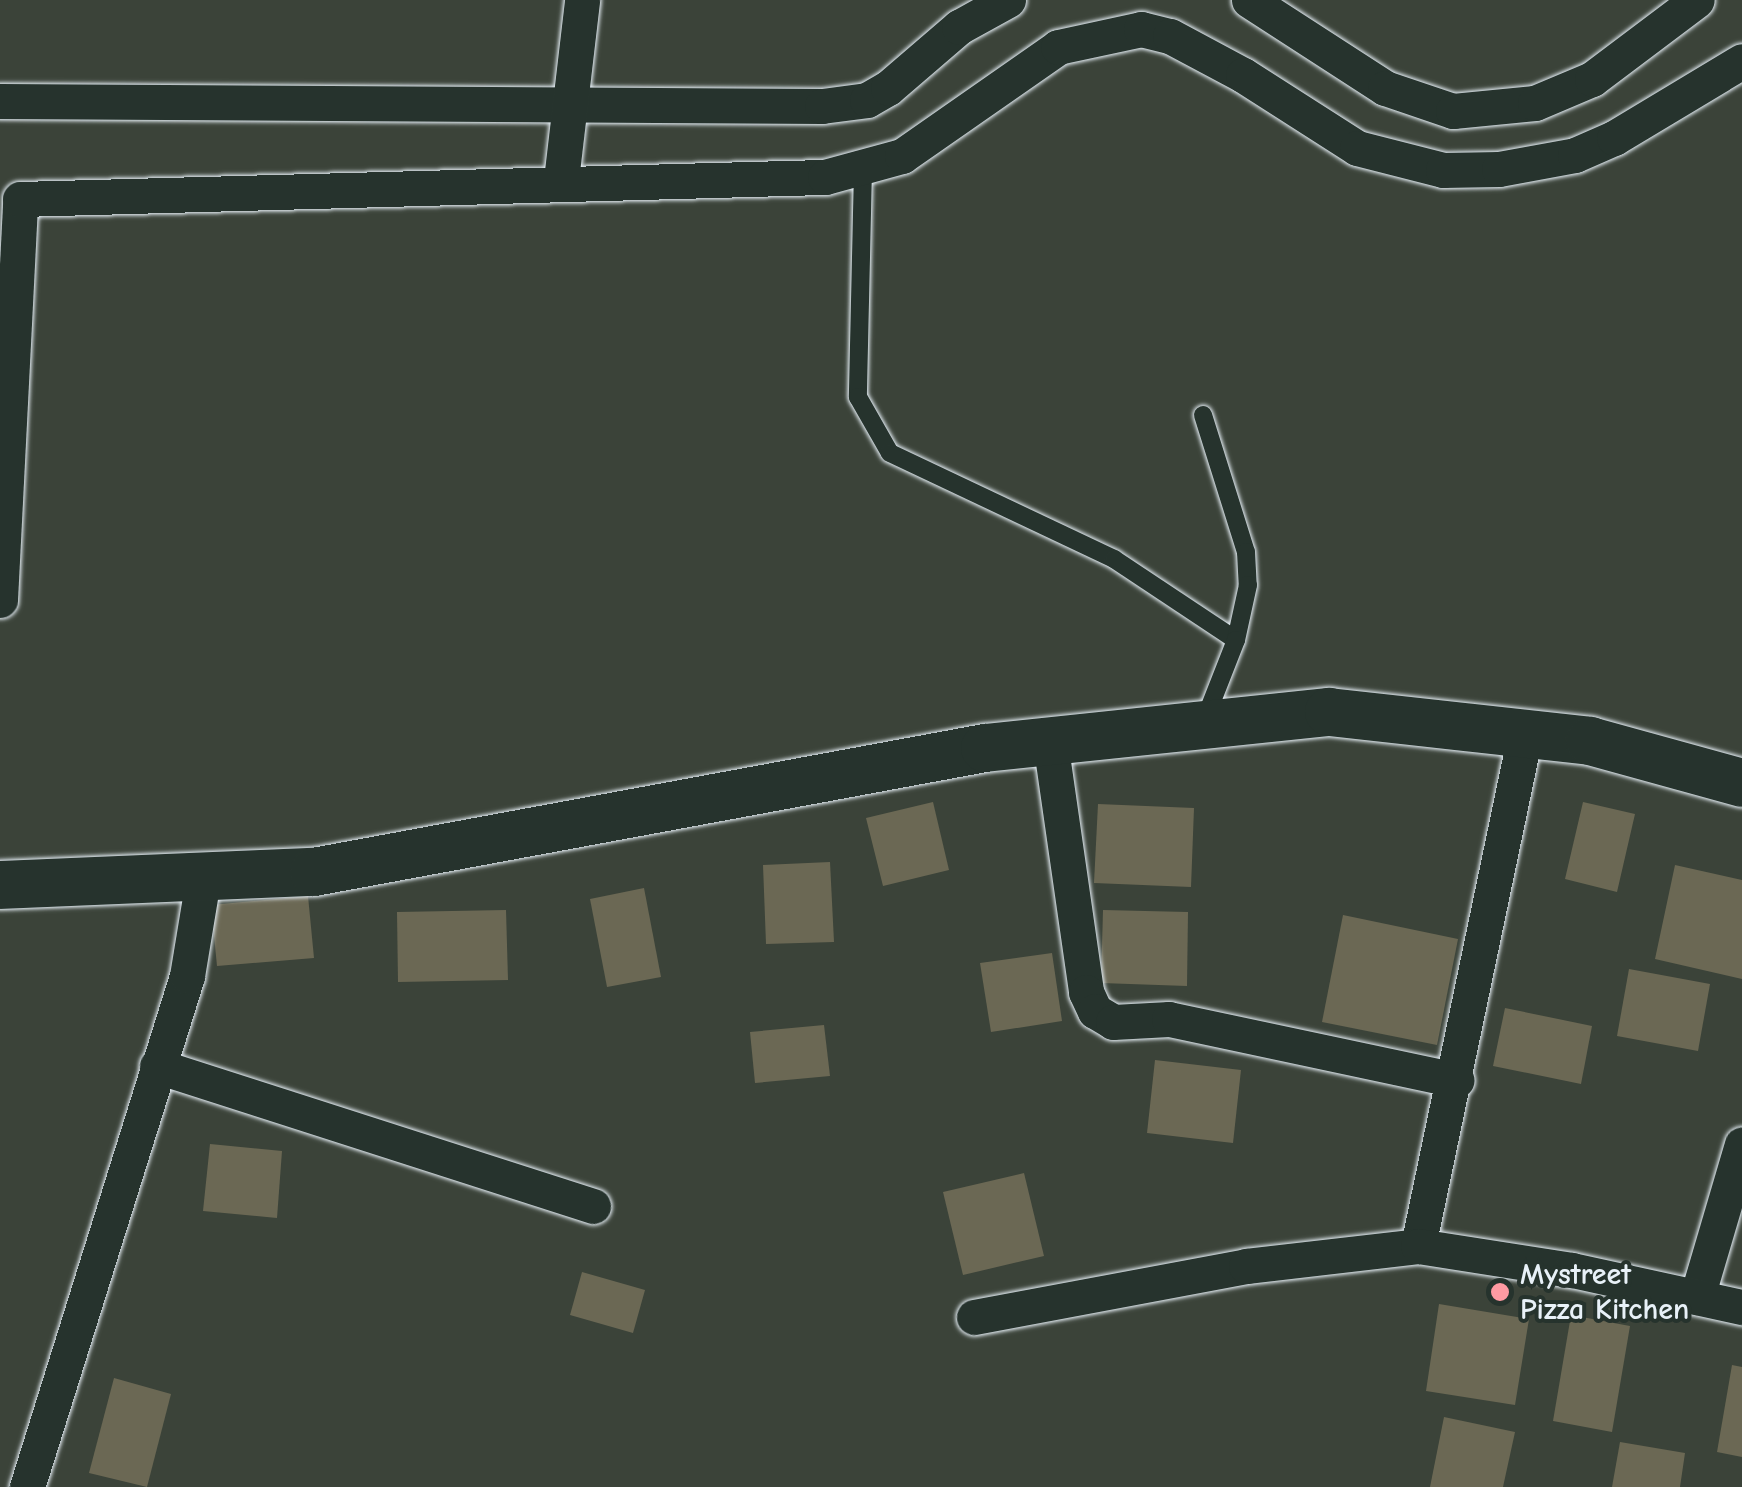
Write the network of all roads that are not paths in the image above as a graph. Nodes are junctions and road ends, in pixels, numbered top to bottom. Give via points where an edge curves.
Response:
1 (582, 0) edge
2 (1008, 0) edge
3 (1249, 0) edge
4 (1697, 0) edge
5 (1742, 60) edge
6 (0, 101) edge
7 (569, 114) junction
8 (862, 169) junction
9 (561, 172) junction
10 (10, 199) edge
11 (1203, 415) dead end
12 (0, 600) edge
13 (1236, 640) junction
14 (1203, 724) junction
15 (1526, 730) junction
16 (1050, 740) junction
17 (1742, 783) edge
18 (203, 879) junction
19 (0, 885) edge
20 (157, 1066) junction
21 (1457, 1080) junction
22 (1742, 1144) edge
23 (593, 1206) dead end
24 (1418, 1246) junction
25 (1697, 1297) junction
26 (1742, 1307) edge
27 (974, 1317) dead end
28 (27, 1487) edge

1 - 7 street
2 - 7 street via 959,27 866,100
3 - 4 street via 1385,88 1453,111 1536,103 1592,79
5 - 8 street via 1575,155 1498,169 1444,170 1356,148 1229,68 1170,36 1141,29 1058,47 902,156
6 - 7 street
7 - 9 street
8 - 9 street via 825,177
8 - 13 lane via 858,397 890,453 1114,559
9 - 10 street
10 - 12 street
11 - 13 lane via 1246,552 1248,585
13 - 14 lane
14 - 15 main road via 1328,712
14 - 16 main road
15 - 17 main road
15 - 21 street
16 - 18 main road via 314,872
16 - 21 street via 1086,992 1095,1012 1113,1022 1170,1020
18 - 19 main road
18 - 20 street via 186,976
20 - 23 street
20 - 28 street
21 - 24 street
22 - 25 street
24 - 25 street
24 - 27 street via 1246,1266
25 - 26 street

